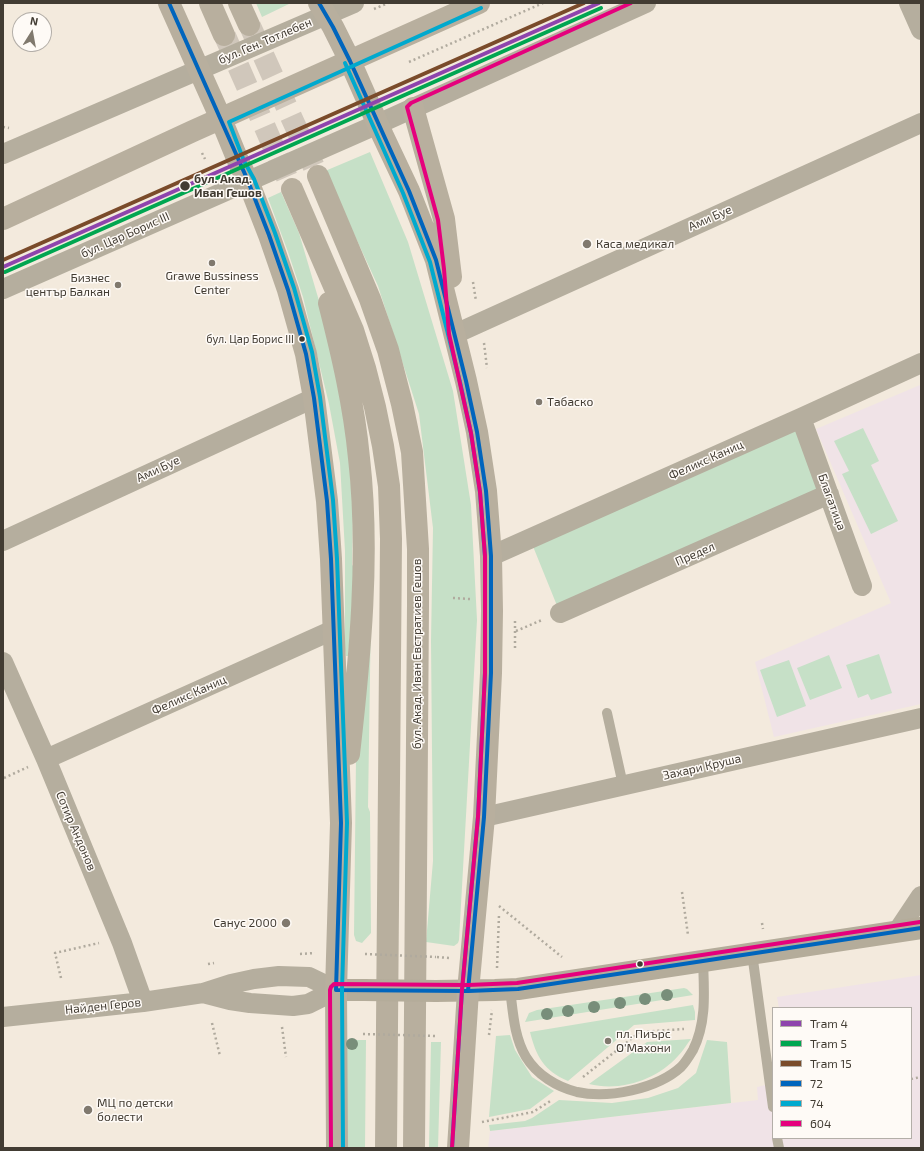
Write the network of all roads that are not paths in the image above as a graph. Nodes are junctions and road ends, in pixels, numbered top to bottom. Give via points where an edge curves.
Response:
1 (169, 3) edge
2 (210, 3) edge
3 (239, 3) edge
4 (354, 3) edge
5 (479, 3) edge
6 (646, 3) edge
7 (909, 3) edge
8 (323, 9) edge
9 (249, 25) tunnel mouth
10 (921, 30) edge
11 (224, 35) tunnel mouth
12 (350, 61) junction
13 (198, 70) junction
14 (413, 108) junction
15 (221, 119) junction
16 (921, 123) edge
17 (378, 124) junction
18 (3, 154) edge
19 (318, 176) tunnel mouth
20 (248, 181) junction
21 (292, 189) tunnel mouth
22 (3, 219) edge
23 (313, 238) junction
24 (3, 289) edge
25 (455, 334) junction
26 (921, 363) edge
27 (314, 398) junction
28 (800, 418) junction
29 (830, 494) junction
30 (3, 541) edge
31 (491, 556) junction
32 (862, 586) dead end
33 (560, 613) road end
34 (333, 630) junction
35 (3, 662) edge
36 (608, 712) dead end
37 (921, 718) edge
38 (46, 759) junction
39 (623, 785) junction
40 (484, 817) junction
41 (341, 823) junction
42 (921, 896) edge
43 (921, 928) edge
44 (897, 932) junction
45 (752, 953) junction
46 (703, 960) junction
47 (336, 990) junction
48 (510, 990) junction
49 (468, 991) junction
50 (203, 993) junction
51 (143, 1002) junction
52 (3, 1017) edge
53 (772, 1100) edge
54 (337, 1148) edge
55 (386, 1148) edge
56 (414, 1148) edge
57 (458, 1148) edge

1 - 13 main road
2 - 11 main road
3 - 9 main road
4 - 8 street, бул. Ген. Тотлебен
5 - 12 main road
6 - 14 street
7 - 10 street
8 - 12 main road
8 - 13 street, бул. Ген. Тотлебен
12 - 15 main road
12 - 17 main road
13 - 15 main road
13 - 18 street
14 - 17 street
14 - 25 main road via 444,219
15 - 20 main road
15 - 22 main road
16 - 25 street, Ами Буе
17 - 20 street
17 - 25 main road via 409,191 436,260
19 - 56 main road, бул. Акад. Иван Евстратиев Гешов via 370,299 388,350 412,452 418,549
20 - 24 street, бул. Цар Борис III
20 - 27 main road via 288,290 306,354
21 - 23 main road
23 - 41 main road via 346,368 360,459 364,525 361,621
23 - 55 main road via 353,330 365,368 375,407 389,486 392,539
25 - 31 main road via 477,432 486,491
26 - 28 street, Феликс Каниц
27 - 30 street, Ами Буе
27 - 34 main road via 328,502
28 - 29 street, Благатица
28 - 31 street, Феликс Каниц
29 - 32 street, Благатица
29 - 33 street, Предел
31 - 40 main road via 491,673
34 - 38 street, Феликс Каниц
34 - 41 main road
35 - 38 street, Сотир Андонов
36 - 39 lane
37 - 39 street, Захари Круша
38 - 51 street, Сотир Андонов via 122,943
39 - 40 street, Захари Круша
40 - 49 main road
41 - 47 main road
42 - 44 street
43 - 44 main road
44 - 45 main road
45 - 46 main road
45 - 53 lane
46 - 48 main road
46 - 48 lane via 704,1009 693,1050 681,1067 665,1078 645,1087 623,1092 579,1092 557,1085 538,1072 525,1057 517,1037
47 - 49 main road, bridge
47 - 50 street, Найден Геров via 308,1004 294,1006 250,1003
47 - 50 street, Найден Геров via 309,977 279,976 231,984
47 - 54 main road
48 - 49 main road
49 - 57 main road
50 - 51 street, Найден Геров
51 - 52 street, Найден Геров

